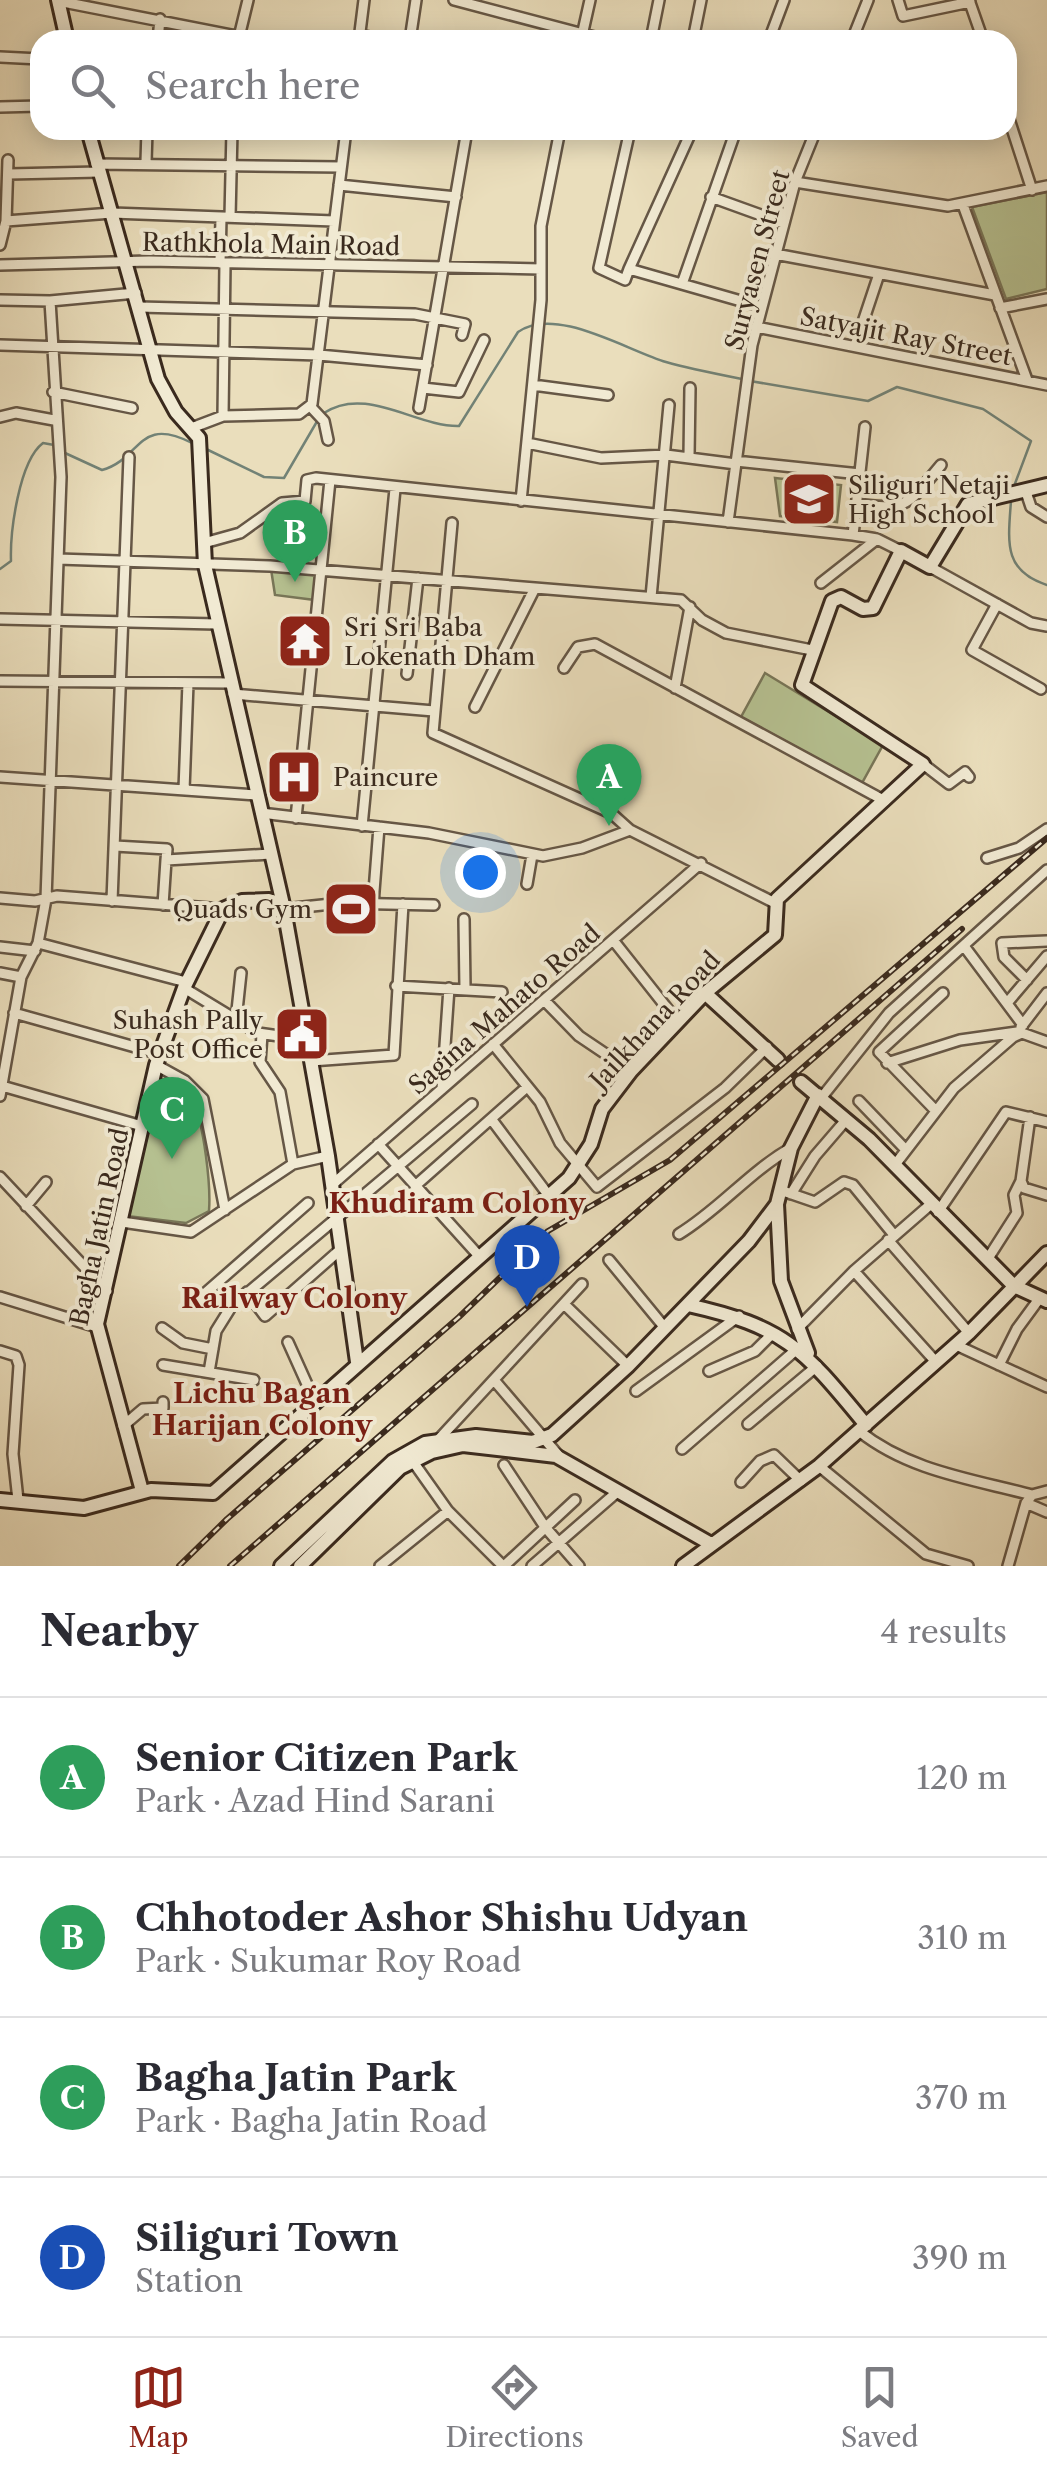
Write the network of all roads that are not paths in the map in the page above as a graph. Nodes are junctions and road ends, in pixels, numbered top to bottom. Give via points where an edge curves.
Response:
1 (248, 0) edge
2 (364, 0) edge
3 (416, 0) edge
4 (454, 0) edge
5 (590, 0) edge
6 (659, 0) edge
7 (702, 0) edge
8 (784, 0) edge
9 (868, 0) edge
10 (898, 0) edge
11 (58, 1) edge
12 (970, 1) edge
13 (492, 4) edge
14 (160, 20) junction
15 (64, 30) edge
16 (159, 30) edge
17 (204, 30) edge
18 (241, 30) edge
19 (360, 30) edge
20 (412, 30) edge
21 (563, 30) edge
22 (584, 30) edge
23 (653, 30) edge
24 (695, 30) edge
25 (774, 30) edge
26 (856, 30) edge
27 (979, 30) edge
28 (0, 58) edge
29 (30, 58) edge
30 (30, 106) edge
31 (0, 107) edge
32 (91, 140) edge
33 (147, 140) edge
34 (232, 140) edge
35 (345, 140) edge
36 (465, 140) edge
37 (558, 140) edge
38 (628, 140) edge
39 (687, 140) edge
40 (732, 140) edge
41 (812, 140) edge
42 (1016, 140) edge
43 (8, 160) dead end
44 (146, 162) junction
45 (231, 166) junction
46 (341, 167) junction
47 (98, 168) junction
48 (9, 174) junction
49 (795, 182) junction
50 (339, 185) junction
51 (1047, 186) edge
52 (1032, 190) junction
53 (456, 198) junction
54 (711, 198) junction
55 (964, 205) junction
56 (112, 212) junction
57 (225, 217) junction
58 (6, 221) junction
59 (334, 221) junction
60 (783, 224) junction
61 (0, 244) edge
62 (775, 254) junction
63 (124, 262) junction
64 (223, 263) junction
65 (0, 265) edge
66 (328, 266) junction
67 (446, 268) junction
68 (629, 269) junction
69 (541, 270) junction
70 (879, 274) junction
71 (682, 284) junction
72 (994, 295) junction
73 (1047, 299) edge
74 (0, 300) edge
75 (137, 300) junction
76 (50, 301) junction
77 (762, 307) junction
78 (1000, 308) junction
79 (224, 309) junction
80 (324, 312) junction
81 (437, 318) junction
82 (756, 327) junction
83 (462, 334) dead end
84 (484, 340) dead end
85 (0, 345) edge
86 (855, 346) junction
87 (51, 349) junction
88 (148, 352) junction
89 (222, 353) junction
90 (319, 355) junction
91 (427, 366) junction
92 (1027, 380) junction
93 (532, 385) junction
94 (1047, 386) edge
95 (423, 388) junction
96 (690, 388) dead end
97 (53, 392) junction
98 (608, 395) dead end
99 (669, 405) dead end
100 (132, 408) dead end
101 (420, 408) dead end
102 (316, 412) junction
103 (223, 416) junction
104 (0, 417) edge
105 (54, 420) junction
106 (865, 427) dead end
107 (197, 432) junction
108 (328, 440) dead end
109 (527, 443) junction
110 (666, 455) junction
111 (689, 456) junction
112 (129, 457) dead end
113 (736, 463) junction
114 (941, 464) dead end
115 (860, 474) junction
116 (330, 480) junction
117 (1047, 485) edge
118 (395, 489) junction
119 (1024, 493) junction
120 (521, 501) junction
121 (856, 504) junction
122 (660, 516) junction
123 (1047, 517) edge
124 (728, 522) junction
125 (452, 523) dead end
126 (853, 535) junction
127 (877, 539) junction
128 (204, 543) junction
129 (902, 551) junction
130 (58, 560) junction
131 (127, 562) junction
132 (205, 565) junction
133 (930, 567) junction
134 (322, 569) junction
135 (387, 575) junction
136 (418, 578) junction
137 (446, 579) junction
138 (821, 583) dead end
139 (535, 588) junction
140 (651, 596) junction
141 (997, 604) junction
142 (690, 606) junction
143 (0, 618) edge
144 (56, 620) junction
145 (124, 622) junction
146 (216, 624) junction
147 (1047, 626) edge
148 (812, 650) junction
149 (564, 668) dead end
150 (407, 674) dead end
151 (0, 681) edge
152 (54, 682) junction
153 (122, 682) junction
154 (188, 683) junction
155 (676, 688) junction
156 (232, 689) junction
157 (1040, 690) dead end
158 (307, 700) junction
159 (374, 706) junction
160 (474, 706) dead end
161 (434, 712) junction
162 (923, 764) junction
163 (0, 777) edge
164 (969, 777) dead end
165 (48, 779) junction
166 (118, 784) junction
167 (184, 790) junction
168 (257, 795) junction
169 (885, 801) junction
170 (261, 813) junction
171 (296, 818) junction
172 (362, 826) junction
173 (379, 827) junction
174 (1047, 829) edge
175 (630, 830) junction
176 (115, 846) junction
177 (271, 854) junction
178 (532, 855) junction
179 (986, 858) dead end
180 (166, 860) junction
181 (701, 863) junction
182 (1047, 870) edge
183 (526, 884) dead end
184 (278, 885) junction
185 (0, 898) edge
186 (46, 898) junction
187 (269, 900) junction
188 (112, 901) junction
189 (373, 904) junction
190 (403, 904) junction
191 (775, 904) junction
192 (163, 905) junction
193 (434, 905) dead end
194 (284, 908) junction
195 (223, 910) junction
196 (464, 919) dead end
197 (613, 940) junction
198 (1047, 941) edge
199 (964, 946) junction
200 (36, 947) junction
201 (0, 948) edge
202 (1047, 956) edge
203 (0, 973) edge
204 (241, 974) dead end
205 (21, 977) junction
206 (1027, 980) junction
207 (185, 985) junction
208 (396, 986) junction
209 (449, 988) junction
210 (465, 988) junction
211 (502, 992) dead end
212 (705, 993) junction
213 (943, 994) dead end
214 (1047, 994) edge
215 (544, 1000) junction
216 (1007, 1003) junction
217 (14, 1013) junction
218 (236, 1020) junction
219 (678, 1022) junction
220 (1018, 1031) junction
221 (262, 1035) junction
222 (307, 1040) junction
223 (1047, 1041) edge
224 (493, 1044) junction
225 (767, 1047) junction
226 (158, 1059) junction
227 (778, 1060) dead end
228 (312, 1062) junction
229 (888, 1063) junction
230 (631, 1072) junction
231 (801, 1082) dead end
232 (527, 1087) junction
233 (442, 1089) junction
234 (1, 1091) edge
235 (820, 1096) junction
236 (859, 1100) dead end
237 (472, 1104) dead end
238 (936, 1111) junction
239 (1030, 1117) junction
240 (492, 1120) junction
241 (846, 1120) junction
242 (1047, 1122) edge
243 (142, 1126) junction
244 (378, 1144) junction
245 (791, 1148) junction
246 (906, 1150) junction
247 (328, 1156) junction
248 (294, 1164) junction
249 (396, 1165) junction
250 (580, 1166) junction
251 (894, 1166) junction
252 (0, 1177) edge
253 (1021, 1181) junction
254 (46, 1182) dead end
255 (332, 1184) junction
256 (415, 1186) junction
257 (1047, 1195) edge
258 (549, 1196) junction
259 (783, 1196) junction
260 (308, 1202) dead end
261 (26, 1206) junction
262 (934, 1208) junction
263 (225, 1210) junction
264 (337, 1215) junction
265 (122, 1222) junction
266 (679, 1234) dead end
267 (891, 1237) junction
268 (341, 1249) junction
269 (1047, 1253) edge
270 (478, 1256) junction
271 (608, 1260) dead end
272 (986, 1260) junction
273 (854, 1271) junction
274 (582, 1284) dead end
275 (1014, 1286) junction
276 (214, 1289) junction
277 (107, 1292) junction
278 (246, 1292) junction
279 (202, 1296) dead end
280 (0, 1298) edge
281 (1043, 1300) edge
282 (564, 1304) junction
283 (688, 1305) junction
284 (231, 1307) junction
285 (739, 1316) junction
286 (97, 1327) junction
287 (162, 1328) dead end
288 (665, 1328) junction
289 (797, 1329) junction
290 (773, 1333) junction
291 (969, 1333) junction
292 (288, 1342) dead end
293 (956, 1345) junction
294 (213, 1350) junction
295 (0, 1351) edge
296 (808, 1356) junction
297 (357, 1362) junction
298 (936, 1362) junction
299 (999, 1365) junction
300 (162, 1366) dead end
301 (628, 1366) junction
302 (709, 1371) dead end
303 (209, 1372) junction
304 (254, 1380) dead end
305 (494, 1380) junction
306 (1047, 1387) edge
307 (636, 1391) dead end
308 (163, 1402) dead end
309 (315, 1402) junction
310 (748, 1424) dead end
311 (123, 1426) junction
312 (862, 1428) junction
313 (439, 1439) junction
314 (682, 1448) dead end
315 (550, 1450) junction
316 (414, 1463) dead end
317 (504, 1465) dead end
318 (819, 1466) junction
319 (801, 1481) junction
320 (740, 1482) dead end
321 (1047, 1491) edge
322 (142, 1492) junction
323 (616, 1494) junction
324 (1029, 1499) junction
325 (0, 1500) edge
326 (18, 1500) junction
327 (575, 1500) dead end
328 (448, 1511) junction
329 (1047, 1512) edge
330 (544, 1527) junction
331 (560, 1543) junction
332 (711, 1544) junction
333 (948, 1564) edge
334 (687, 1565) edge
335 (280, 1566) edge
336 (300, 1566) edge
337 (380, 1566) edge
338 (503, 1566) edge
339 (532, 1566) edge
340 (578, 1566) edge
341 (963, 1566) edge
342 (1008, 1566) edge

1 - 18 street
2 - 19 street
3 - 20 street
4 - 13 street
5 - 22 street
6 - 23 street
7 - 24 street
8 - 25 street
9 - 26 street
10 - 12 street via 903,16
11 - 14 street
11 - 15 street
12 - 27 street
13 - 21 street
14 - 16 street
14 - 17 street
28 - 29 street
30 - 31 street
32 - 47 street
33 - 44 street
34 - 45 street
35 - 46 street
36 - 53 street
37 - 69 street via 541,226
38 - 68 street via 598,260 601,270 625,280
39 - 68 street
40 - 54 street
41 - 49 street, Suryasen Street
42 - 52 street
43 - 48 street
44 - 45 street
44 - 47 street
45 - 46 street
45 - 57 street
46 - 50 street
47 - 48 street
47 - 56 street
48 - 58 street
49 - 55 street
49 - 60 street, Suryasen Street
50 - 53 street
50 - 59 street
51 - 52 street
52 - 55 street
53 - 67 street
54 - 60 street
54 - 71 street
55 - 72 street
56 - 57 street
56 - 58 street
56 - 63 street
57 - 59 street
57 - 64 street
58 - 61 street
59 - 66 street
60 - 62 street, Suryasen Street
62 - 70 street
62 - 77 street, Suryasen Street
63 - 64 street, Rathkhola Main Road
63 - 65 street, Rathkhola Main Road
63 - 75 street
64 - 66 street, Rathkhola Main Road
64 - 79 street
66 - 67 street, Rathkhola Main Road
66 - 80 street
67 - 69 street, Rathkhola Main Road
67 - 81 street
68 - 71 street
69 - 93 street
70 - 72 street
70 - 86 street
71 - 77 street
72 - 78 street
73 - 78 street
74 - 76 street
75 - 76 street
75 - 79 street
75 - 88 street
76 - 87 street
77 - 82 street, Suryasen Street
78 - 92 street
79 - 80 street
79 - 89 street
80 - 81 street
80 - 90 street
81 - 83 street via 464,324
81 - 91 street
82 - 86 street, Satyajit Ray Street
82 - 113 street, Suryasen Street
84 - 95 street via 459,392
85 - 87 street
86 - 92 street, Satyajit Ray Street
87 - 88 street
87 - 97 street
88 - 89 street
88 - 107 street via 169,403
89 - 90 street
89 - 103 street
90 - 91 street
90 - 102 street
91 - 95 street
92 - 94 street, Satyajit Ray Street
93 - 98 street
93 - 109 street
95 - 101 street
96 - 111 street
97 - 100 street
97 - 105 street
99 - 110 street
102 - 103 street
102 - 108 street
103 - 107 street
104 - 105 street
105 - 130 street
106 - 115 street
107 - 128 street
109 - 110 street via 601,458
109 - 120 street
110 - 111 street
110 - 122 street
111 - 113 street
112 - 131 street
113 - 115 street
113 - 124 street, Suryasen Street
114 - 121 street via 905,506
115 - 121 street
116 - 118 street
116 - 128 street via 311,478 305,501 282,503 240,533
116 - 134 street
117 - 119 street
118 - 120 street
118 - 135 street
119 - 123 street
119 - 133 street via 968,504
120 - 122 street
121 - 126 street
122 - 124 street
122 - 140 street
124 - 126 street
125 - 137 street
126 - 127 street
127 - 129 street
127 - 138 street
128 - 132 street
129 - 133 street
129 - 148 street via 872,608 832,601
130 - 131 street
130 - 144 street
131 - 132 street
131 - 145 street
132 - 134 street
132 - 146 street
133 - 141 street
134 - 135 street
134 - 158 street
135 - 136 street
135 - 159 street
136 - 137 street
136 - 150 street
137 - 139 street
137 - 161 street
139 - 140 street
139 - 160 street
140 - 142 street
141 - 147 street
141 - 157 street via 972,650
142 - 148 street via 726,634
142 - 155 street
143 - 144 street
144 - 145 street
144 - 152 street
145 - 146 street
145 - 153 street
146 - 156 street
148 - 162 street via 801,680 805,690
149 - 155 street via 578,647 591,643
151 - 152 street
152 - 153 street
152 - 165 street
153 - 154 street
153 - 166 street
154 - 156 street
154 - 167 street
155 - 169 street
156 - 158 street
156 - 168 street
158 - 159 street
158 - 171 street
159 - 161 street
159 - 172 street
161 - 175 street via 433,733 595,806
162 - 164 street via 949,784 965,772
162 - 169 street, Jailkhana Road
163 - 165 street
165 - 166 street
165 - 186 street
166 - 167 street
166 - 176 street
167 - 168 street
168 - 170 street
169 - 191 street, Jailkhana Road
170 - 171 street
170 - 177 street
171 - 172 street
172 - 173 street
173 - 178 street
173 - 189 street
174 - 179 street via 1019,848
175 - 178 street via 569,852
175 - 181 street
176 - 180 street via 167,849
176 - 188 street
177 - 180 street
177 - 184 street
178 - 183 street
180 - 192 street
181 - 191 street
181 - 197 street, Sagina Mahato Road
182 - 199 street
184 - 187 street
184 - 194 street
185 - 186 street
186 - 188 street
186 - 200 street
187 - 194 street
187 - 195 street
188 - 192 street
189 - 190 street
189 - 194 street
190 - 193 street
190 - 208 street
191 - 212 street, Jailkhana Road via 774,935
192 - 195 street
194 - 222 street
195 - 207 street, Bagha Jatin Road
196 - 210 street
197 - 215 street, Sagina Mahato Road
197 - 219 street
198 - 206 street via 1002,943 1004,957
199 - 216 street
199 - 235 street via 889,1013
200 - 201 street
200 - 205 street
200 - 207 street
202 - 206 street
203 - 205 street
204 - 218 street
205 - 217 street
206 - 216 street
207 - 218 street
207 - 226 street, Bagha Jatin Road
208 - 209 street
208 - 228 street via 394,1055
209 - 210 street
209 - 233 street
210 - 211 street
212 - 219 street, Jailkhana Road
212 - 225 street
213 - 229 street via 879,1052
214 - 220 street
215 - 224 street, Sagina Mahato Road
215 - 230 street
216 - 220 street
217 - 226 street
217 - 234 street
218 - 221 street
219 - 230 street, Jailkhana Road
220 - 223 street
220 - 229 street via 960,1040
220 - 238 street
221 - 222 street
221 - 248 street via 260,1062 280,1092
222 - 228 street
224 - 232 street
224 - 233 street, Sagina Mahato Road
225 - 227 street
225 - 250 street via 601,1187 590,1184
226 - 243 street, Bagha Jatin Road
226 - 263 street via 202,1096
228 - 247 street
229 - 238 street
230 - 250 street, Jailkhana Road via 602,1109
231 - 235 street
232 - 240 street
232 - 250 street
233 - 244 street, Sagina Mahato Road
234 - 243 street
235 - 241 street
235 - 245 street
236 - 246 street
237 - 249 street
238 - 246 street
239 - 242 street
239 - 253 street
239 - 262 street via 1006,1112
240 - 256 street
240 - 258 street
241 - 251 street
241 - 259 street
243 - 265 street, Bagha Jatin Road
244 - 249 street
244 - 255 street, Sagina Mahato Road
245 - 259 street
245 - 266 street via 753,1170
246 - 251 street
247 - 248 street
247 - 255 street
248 - 263 street
249 - 256 street
249 - 264 street
250 - 258 street, Jailkhana Road
251 - 262 street
252 - 261 street
253 - 257 street
253 - 272 street via 1014,1194 1018,1213
254 - 261 street
255 - 264 street
256 - 270 street
258 - 270 street, Jailkhana Road
259 - 267 street via 815,1202 844,1182 853,1185
259 - 283 street
259 - 289 street via 781,1281
260 - 276 street
261 - 277 street
262 - 267 street
262 - 272 street
263 - 265 street via 186,1234
264 - 268 street
264 - 278 street
265 - 277 street, Bagha Jatin Road
267 - 273 street
267 - 291 street
268 - 278 street via 265,1316
268 - 297 street
269 - 275 street
270 - 297 street, Jailkhana Road
271 - 288 street
272 - 275 street
273 - 289 street
273 - 298 street
274 - 282 street
275 - 281 street
275 - 291 street
276 - 279 street
276 - 284 street
277 - 286 street, Bagha Jatin Road
278 - 284 street
280 - 286 street
281 - 299 street via 1017,1329
282 - 301 street
282 - 305 street
283 - 285 street
283 - 288 street
284 - 294 street
285 - 290 street
285 - 307 street
286 - 311 street, Bagha Jatin Road
287 - 294 street via 183,1343
288 - 301 street
289 - 296 street
290 - 296 street
290 - 302 street via 748,1355
291 - 293 street
292 - 309 street
293 - 298 street
293 - 299 street
294 - 303 street
295 - 326 street via 16,1356 19,1365
296 - 310 street
296 - 312 street
296 - 314 street
297 - 309 street, Jailkhana Road
298 - 312 street
299 - 306 street
300 - 303 street
301 - 315 street
303 - 304 street
305 - 313 street
305 - 315 street
308 - 311 street
309 - 322 street, Jailkhana Road via 213,1492
311 - 322 street, Bagha Jatin Road
312 - 318 street
312 - 324 street via 882,1450 915,1466
313 - 315 street via 476,1436
313 - 335 street via 393,1461
315 - 323 street
315 - 336 street via 474,1445 421,1456 391,1476
316 - 328 street
317 - 330 street
318 - 319 street
318 - 333 street via 888,1527
319 - 320 street via 774,1455
319 - 332 street
321 - 324 street
322 - 326 street, Jailkhana Road via 84,1508
323 - 331 street
323 - 332 street
324 - 329 street
324 - 342 street
325 - 326 street, Jailkhana Road
327 - 330 street
328 - 337 street
328 - 338 street
330 - 331 street
330 - 338 street
331 - 339 street
331 - 340 street
332 - 334 street
333 - 341 street

